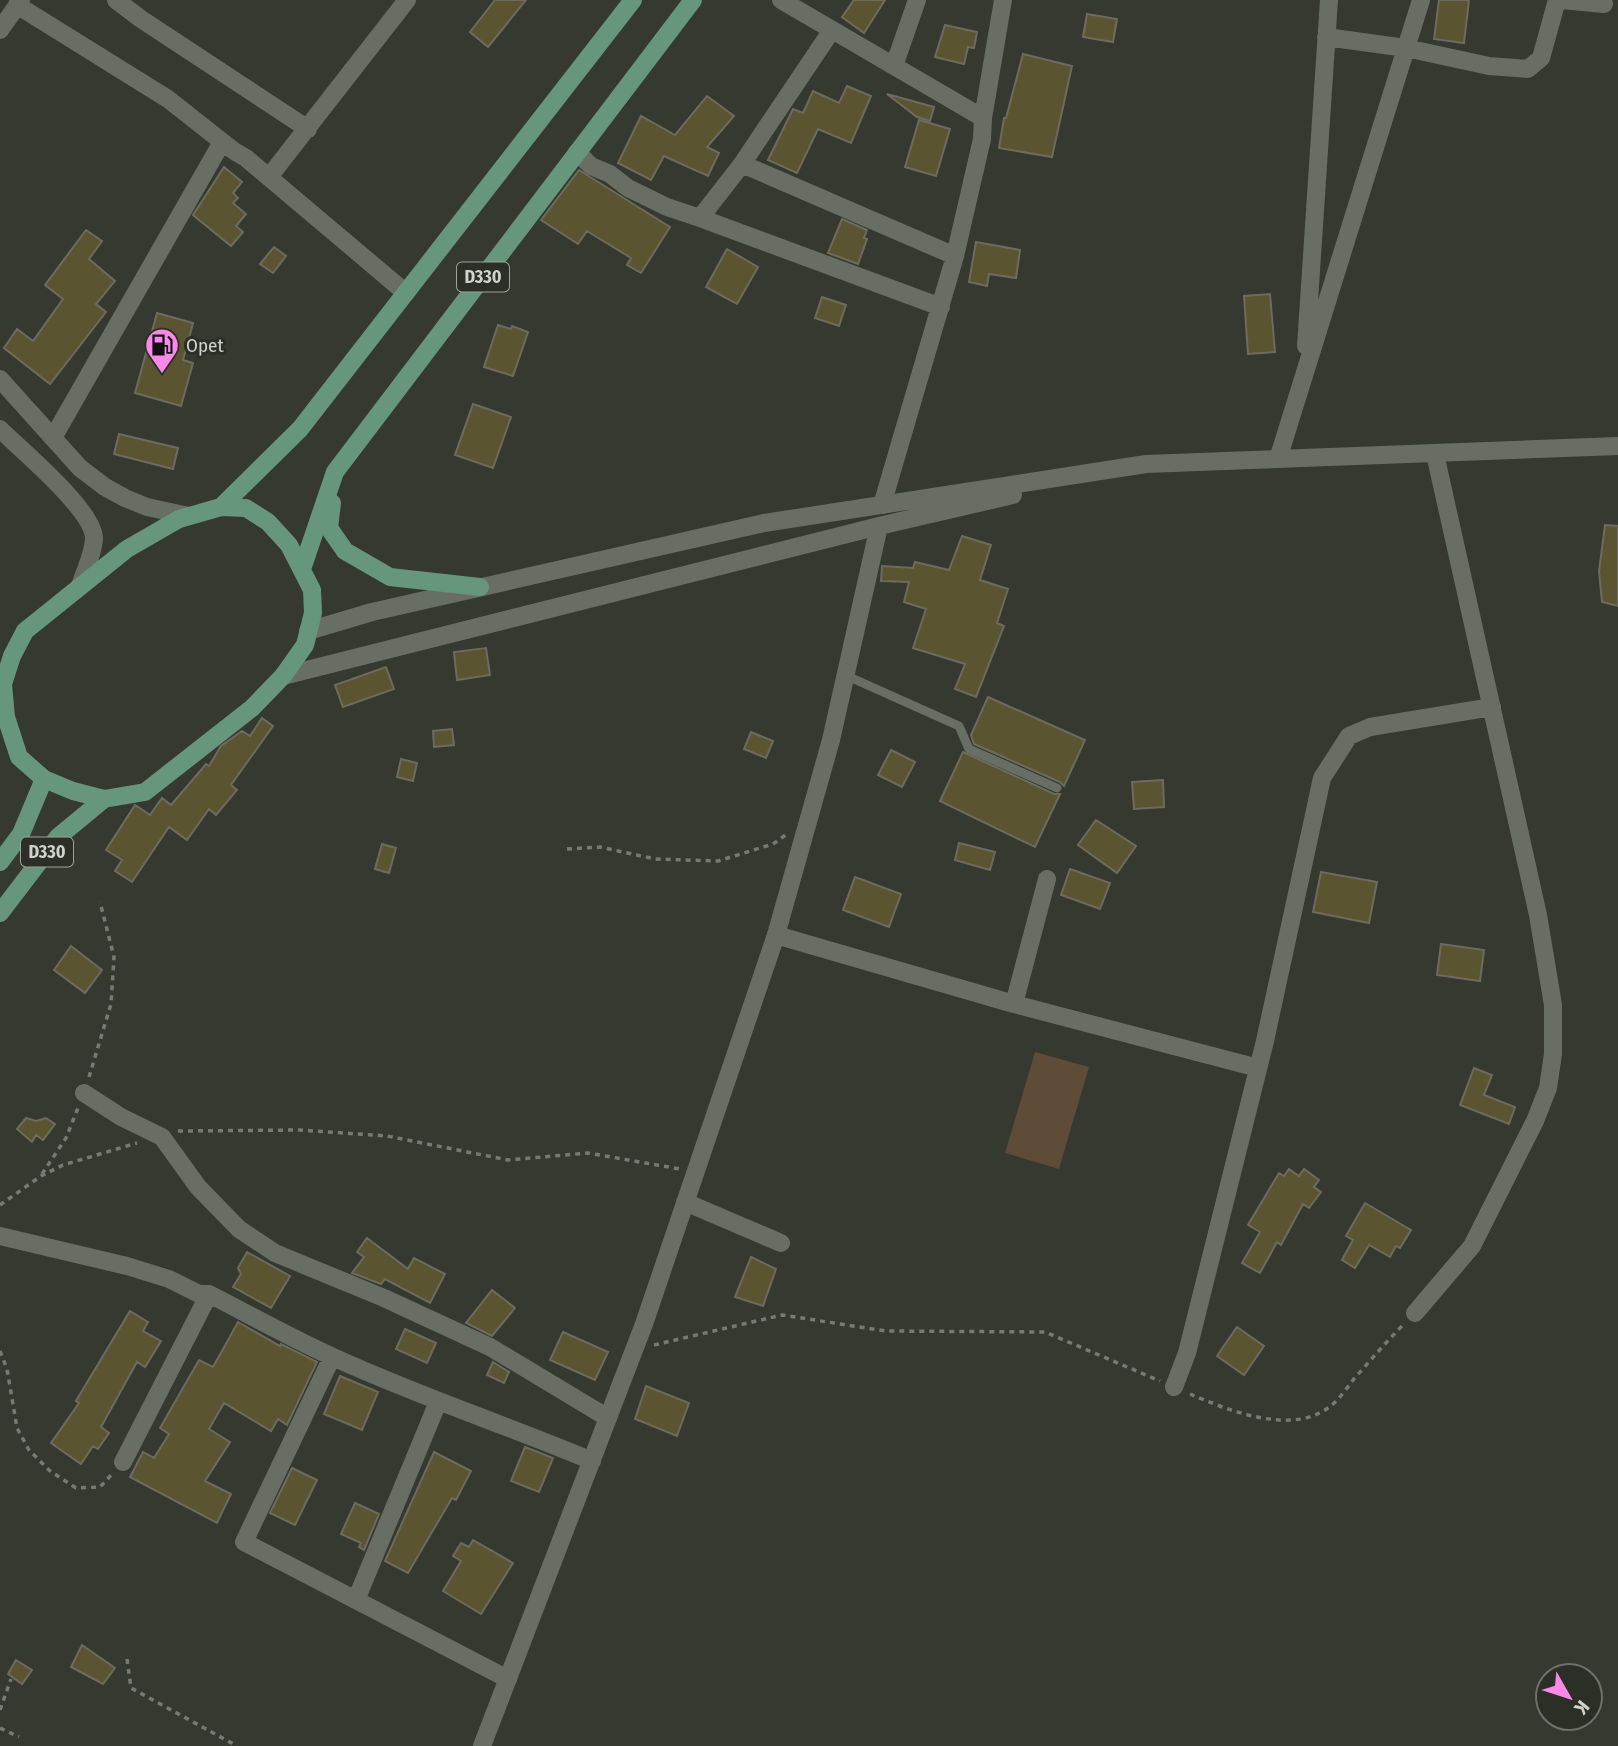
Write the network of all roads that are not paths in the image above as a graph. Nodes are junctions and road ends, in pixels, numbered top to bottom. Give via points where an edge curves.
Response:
1 (116, 0) edge
2 (407, 0) edge
3 (633, 0) edge
4 (693, 0) edge
5 (781, 0) edge
6 (917, 0) edge
7 (1003, 0) edge
8 (1329, 0) edge
9 (1421, 0) edge
10 (1559, 0) edge
11 (19, 2) edge
12 (1604, 4) dead end
13 (0, 30) edge
14 (832, 30) junction
15 (1326, 37) junction
16 (1406, 48) junction
17 (894, 66) junction
18 (983, 118) junction
19 (308, 129) junction
20 (222, 142) junction
21 (578, 152) junction
22 (742, 164) junction
23 (269, 177) junction
24 (700, 218) junction
25 (954, 256) junction
26 (406, 293) junction
27 (941, 307) junction
28 (1304, 376) junction
29 (0, 379) edge
30 (0, 429) edge
31 (54, 436) junction
32 (1618, 446) edge
33 (1435, 454) junction
34 (1278, 460) junction
35 (1146, 464) junction
36 (335, 472) junction
37 (882, 505) junction
38 (221, 506) junction
39 (189, 516) junction
40 (879, 526) junction
41 (302, 569) junction
42 (80, 586) junction
43 (480, 587) junction
44 (308, 631) junction
45 (7, 657) edge
46 (845, 675) junction
47 (283, 676) junction
48 (1492, 707) junction
49 (8, 742) edge
50 (44, 779) junction
51 (1057, 788) dead end
52 (104, 799) junction
53 (0, 862) edge
54 (1046, 879) dead end
55 (0, 914) edge
56 (776, 934) junction
57 (1014, 1004) junction
58 (1258, 1068) junction
59 (84, 1093) road end
60 (685, 1202) junction
61 (0, 1236) edge
62 (781, 1243) dead end
63 (209, 1294) junction
64 (1415, 1313) road end
65 (332, 1357) junction
66 (1174, 1387) road end
67 (438, 1402) junction
68 (608, 1418) junction
69 (592, 1461) junction
70 (123, 1462) road end
71 (356, 1600) junction
72 (508, 1679) junction
73 (482, 1746) edge

1 - 19 street
2 - 19 street
3 - 26 main road, D330
4 - 21 main road, D330
5 - 14 street
6 - 17 street
7 - 18 street
8 - 15 street
9 - 16 street
10 - 12 street
10 - 16 street via 1541,58 1528,69 1489,66
11 - 13 street
11 - 20 street via 168,99
14 - 17 street
14 - 22 street
15 - 16 street
15 - 28 street
16 - 28 street
17 - 18 street
18 - 25 street
19 - 23 street
20 - 23 street
20 - 31 street
21 - 24 street via 591,166 628,188
21 - 36 main road, D330
22 - 24 street
22 - 25 street
23 - 26 street
24 - 27 street
25 - 27 street
26 - 38 main road, D330 via 300,429
27 - 37 street
28 - 34 street
29 - 31 street
30 - 42 street via 77,503 89,522 94,537
31 - 39 street via 80,468 125,499
32 - 33 street
33 - 34 street
33 - 48 street
34 - 35 street
35 - 37 street
35 - 40 street
36 - 41 main road, D330
36 - 43 main road via 329,528 345,551 390,577
37 - 43 street via 764,523
38 - 39 main road
38 - 41 main road via 246,508 268,522 289,545
39 - 42 main road via 127,549
40 - 46 street
40 - 47 street
41 - 44 main road via 312,590
42 - 45 main road via 25,631
43 - 44 street
44 - 47 main road via 305,645
45 - 49 main road via 3,684
46 - 51 lane via 960,726 969,749
46 - 56 street
47 - 52 main road via 252,708 145,792
48 - 58 street via 1370,727 1349,736 1338,752 1322,778
48 - 64 street via 1538,915 1553,1005 1553,1054 1548,1088 1535,1121 1472,1246
49 - 50 main road
50 - 52 main road
50 - 53 main road, D330 via 21,834
52 - 55 main road, D330 via 58,837
54 - 57 street
56 - 57 street
56 - 60 street
57 - 58 street
58 - 66 street
59 - 68 street via 162,1137 198,1187 239,1229 275,1253 490,1347
60 - 62 street
60 - 68 street
61 - 63 street via 127,1266
63 - 65 street
63 - 70 street
65 - 67 street
65 - 71 street via 244,1542
67 - 69 street
67 - 71 street
68 - 69 street
69 - 72 street
71 - 72 street
72 - 73 street

